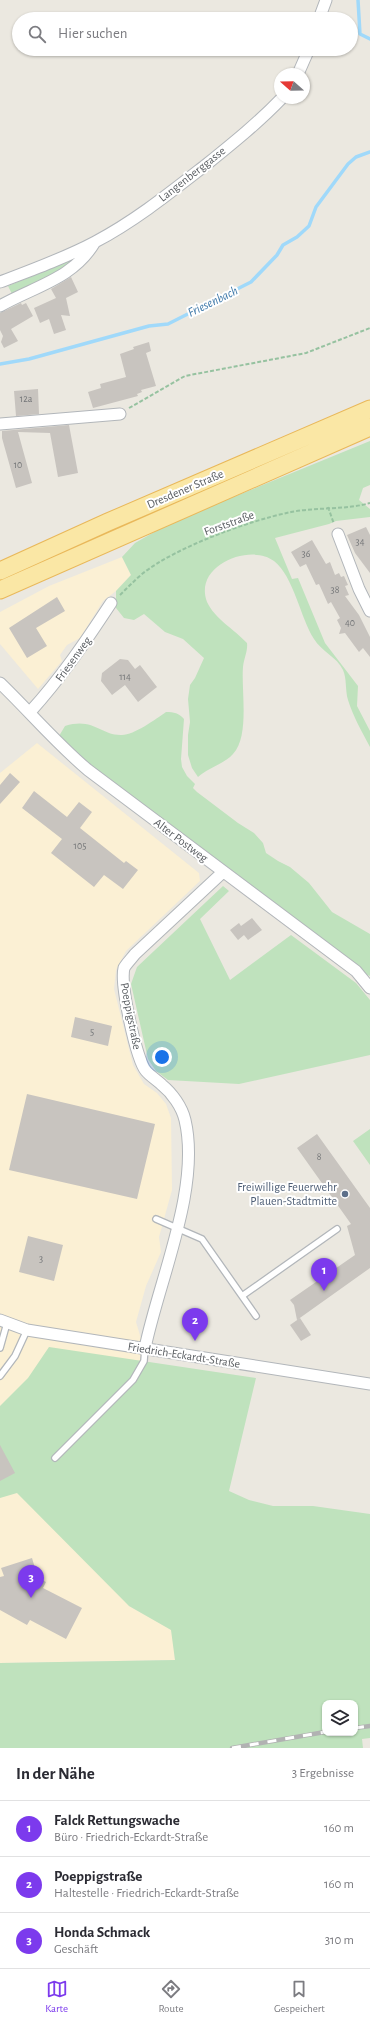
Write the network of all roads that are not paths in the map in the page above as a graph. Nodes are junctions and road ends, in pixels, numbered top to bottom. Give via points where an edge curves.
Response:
1 (326, 0) edge
2 (322, 12) edge
3 (306, 56) edge
4 (301, 68) edge
5 (276, 104) edge
6 (95, 242) junction
7 (0, 282) edge
8 (0, 306) edge
9 (370, 409) edge
10 (120, 414) road end
11 (0, 424) edge
12 (370, 427) edge
13 (338, 534) road end
14 (0, 571) edge
15 (0, 590) edge
16 (111, 603) road end
17 (370, 611) edge
18 (0, 683) edge
19 (30, 712) junction
20 (223, 872) junction
21 (366, 980) edge
22 (370, 988) edge
23 (156, 1219) dead end
24 (178, 1227) junction
25 (337, 1230) dead end
26 (242, 1296) junction
27 (256, 1316) dead end
28 (4, 1322) edge
29 (27, 1330) junction
30 (0, 1348) edge
31 (145, 1348) junction
32 (0, 1376) edge
33 (370, 1384) edge
34 (55, 1458) dead end

1 - 2 street
3 - 4 street
5 - 6 street, Langenberggasse via 261,120 183,183 129,222
6 - 7 street, Langenberggasse via 54,262
6 - 8 street, Langenberggasse via 87,256 71,270
9 - 14 main road, Dresdener Straße
10 - 11 street
12 - 15 main road
13 - 17 street
16 - 19 street, Friesenweg via 79,652
18 - 19 street, Alter Postweg
19 - 20 street, Alter Postweg via 59,746
20 - 21 street, Alter Postweg
20 - 24 street, Poeppigstraße via 124,967 126,1001 139,1059 146,1071 164,1086 175,1100 184,1119 187,1160 185,1193
21 - 22 street, Alter Postweg
23 - 24 lane
24 - 26 lane via 202,1239
24 - 31 street, Poeppigstraße
25 - 26 lane
26 - 27 lane
28 - 29 street, Friedrich-Eckardt-Straße
28 - 30 lane
29 - 31 street, Friedrich-Eckardt-Straße
29 - 32 lane via 15,1356
31 - 33 street, Friedrich-Eckardt-Straße
31 - 34 lane via 144,1361 133,1380

